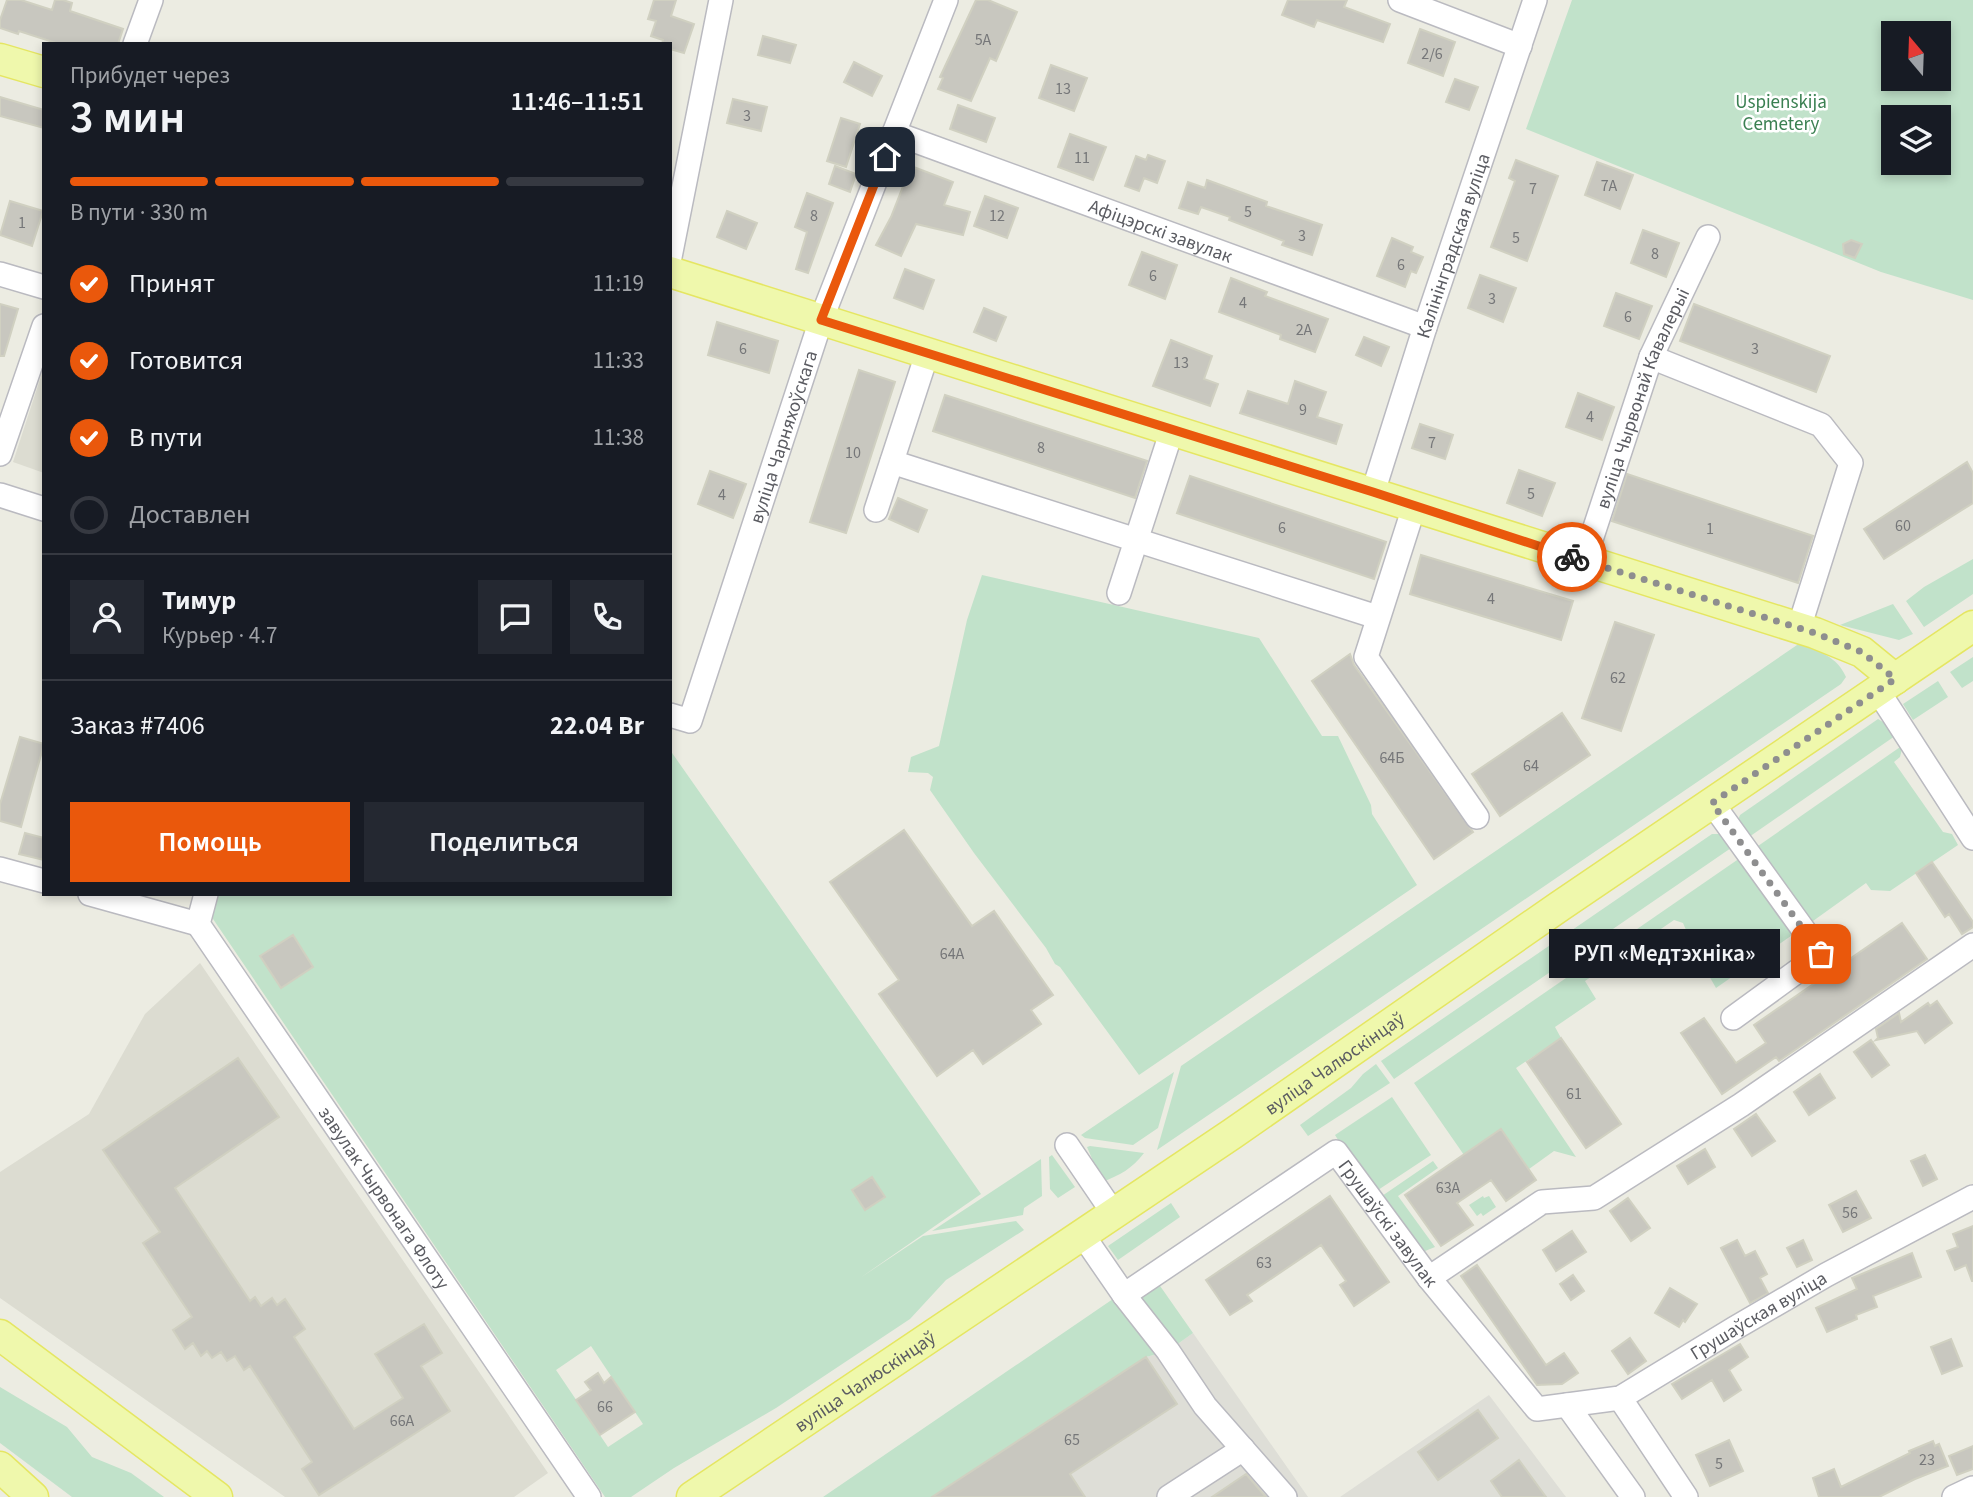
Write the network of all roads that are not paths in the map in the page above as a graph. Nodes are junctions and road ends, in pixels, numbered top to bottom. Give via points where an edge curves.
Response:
1 (151, 0) edge
2 (721, 0) edge
3 (946, 0) edge
4 (1400, 0) edge
5 (1535, 0) edge
6 (136, 42) edge
7 (1520, 47) junction
8 (0, 59) edge
9 (42, 71) edge
10 (894, 133) junction
11 (1708, 237) dead end
12 (672, 247) edge
13 (672, 273) edge
14 (0, 274) edge
15 (42, 286) edge
16 (821, 320) junction
17 (1425, 327) junction
18 (42, 332) edge
19 (927, 354) junction
20 (1651, 358) junction
21 (1172, 430) junction
22 (0, 454) edge
23 (891, 462) junction
24 (1373, 492) junction
25 (0, 495) edge
26 (1414, 507) junction
27 (42, 508) edge
28 (876, 510) dead end
29 (1136, 541) junction
30 (1584, 561) junction
31 (1119, 593) dead end
32 (1377, 617) junction
33 (1973, 626) edge
34 (1799, 628) junction
35 (1886, 685) junction
36 (680, 718) edge
37 (1712, 803) junction
38 (1477, 817) dead end
39 (1973, 838) edge
40 (0, 869) edge
41 (42, 880) edge
42 (97, 896) edge
43 (205, 896) edge
44 (198, 924) junction
45 (1973, 945) edge
46 (1733, 1018) dead end
47 (1067, 1145) dead end
48 (1973, 1198) edge
49 (1114, 1214) junction
50 (1082, 1234) junction
51 (1429, 1278) junction
52 (1124, 1295) junction
53 (0, 1335) edge
54 (14, 1354) edge
55 (1620, 1398) junction
56 (1567, 1405) junction
57 (1243, 1449) junction
58 (0, 1467) edge
59 (1973, 1488) edge
60 (33, 1497) edge
61 (217, 1497) edge
62 (589, 1497) edge
63 (692, 1497) edge
64 (1169, 1497) edge
65 (1285, 1497) edge
66 (1633, 1497) edge
67 (1686, 1497) edge
68 (1954, 1497) edge

1 - 6 street
2 - 12 street
3 - 10 street, вуліца Чарняхоўскага
4 - 7 street
5 - 7 street, Калінінградская вуліца
7 - 17 street, Калінінградская вуліца
8 - 9 main road
10 - 16 street, вуліца Чарняхоўскага
10 - 17 street, Афіцэрскі завулак
11 - 20 street, вуліца Чырвонай Кавалерыі
13 - 16 main road
14 - 15 street
16 - 19 main road
16 - 36 street, вуліца Чарняхоўскага
17 - 24 street, Калінінградская вуліца
18 - 22 street
19 - 21 main road
19 - 23 street
20 - 30 street, вуліца Чырвонай Кавалерыі
20 - 34 street via 1821,425 1851,463
21 - 24 main road
21 - 29 street
23 - 28 street
23 - 29 street
24 - 26 main road
25 - 27 street
26 - 30 main road
26 - 32 street
29 - 31 street
29 - 32 street
30 - 34 main road
32 - 38 street via 1366,657
33 - 35 main road, вуліца Чалюскінцаў
34 - 35 main road via 1862,652
35 - 37 main road, вуліца Чалюскінцаў
35 - 39 street
37 - 46 street via 1821,954
37 - 49 main road, вуліца Чалюскінцаў
40 - 41 street
42 - 44 street
43 - 44 street
44 - 62 street, завулак Чырвонага Флоту
45 - 51 street, Грушаўскі завулак via 1741,1105 1594,1198 1542,1202
47 - 49 street
48 - 55 street, Грушаўская вуліца via 1815,1282
49 - 50 main road, вуліца Чалюскінцаў
50 - 52 street
50 - 63 main road, вуліца Чалюскінцаў
51 - 52 street, Грушаўскі завулак via 1336,1152
51 - 56 street, Грушаўская вуліца via 1537,1409
52 - 57 street via 1205,1406
53 - 54 main road
54 - 61 main road
55 - 56 street, Грушаўская вуліца
55 - 67 street
56 - 66 street
57 - 64 street
57 - 65 street
58 - 60 main road
59 - 68 street

